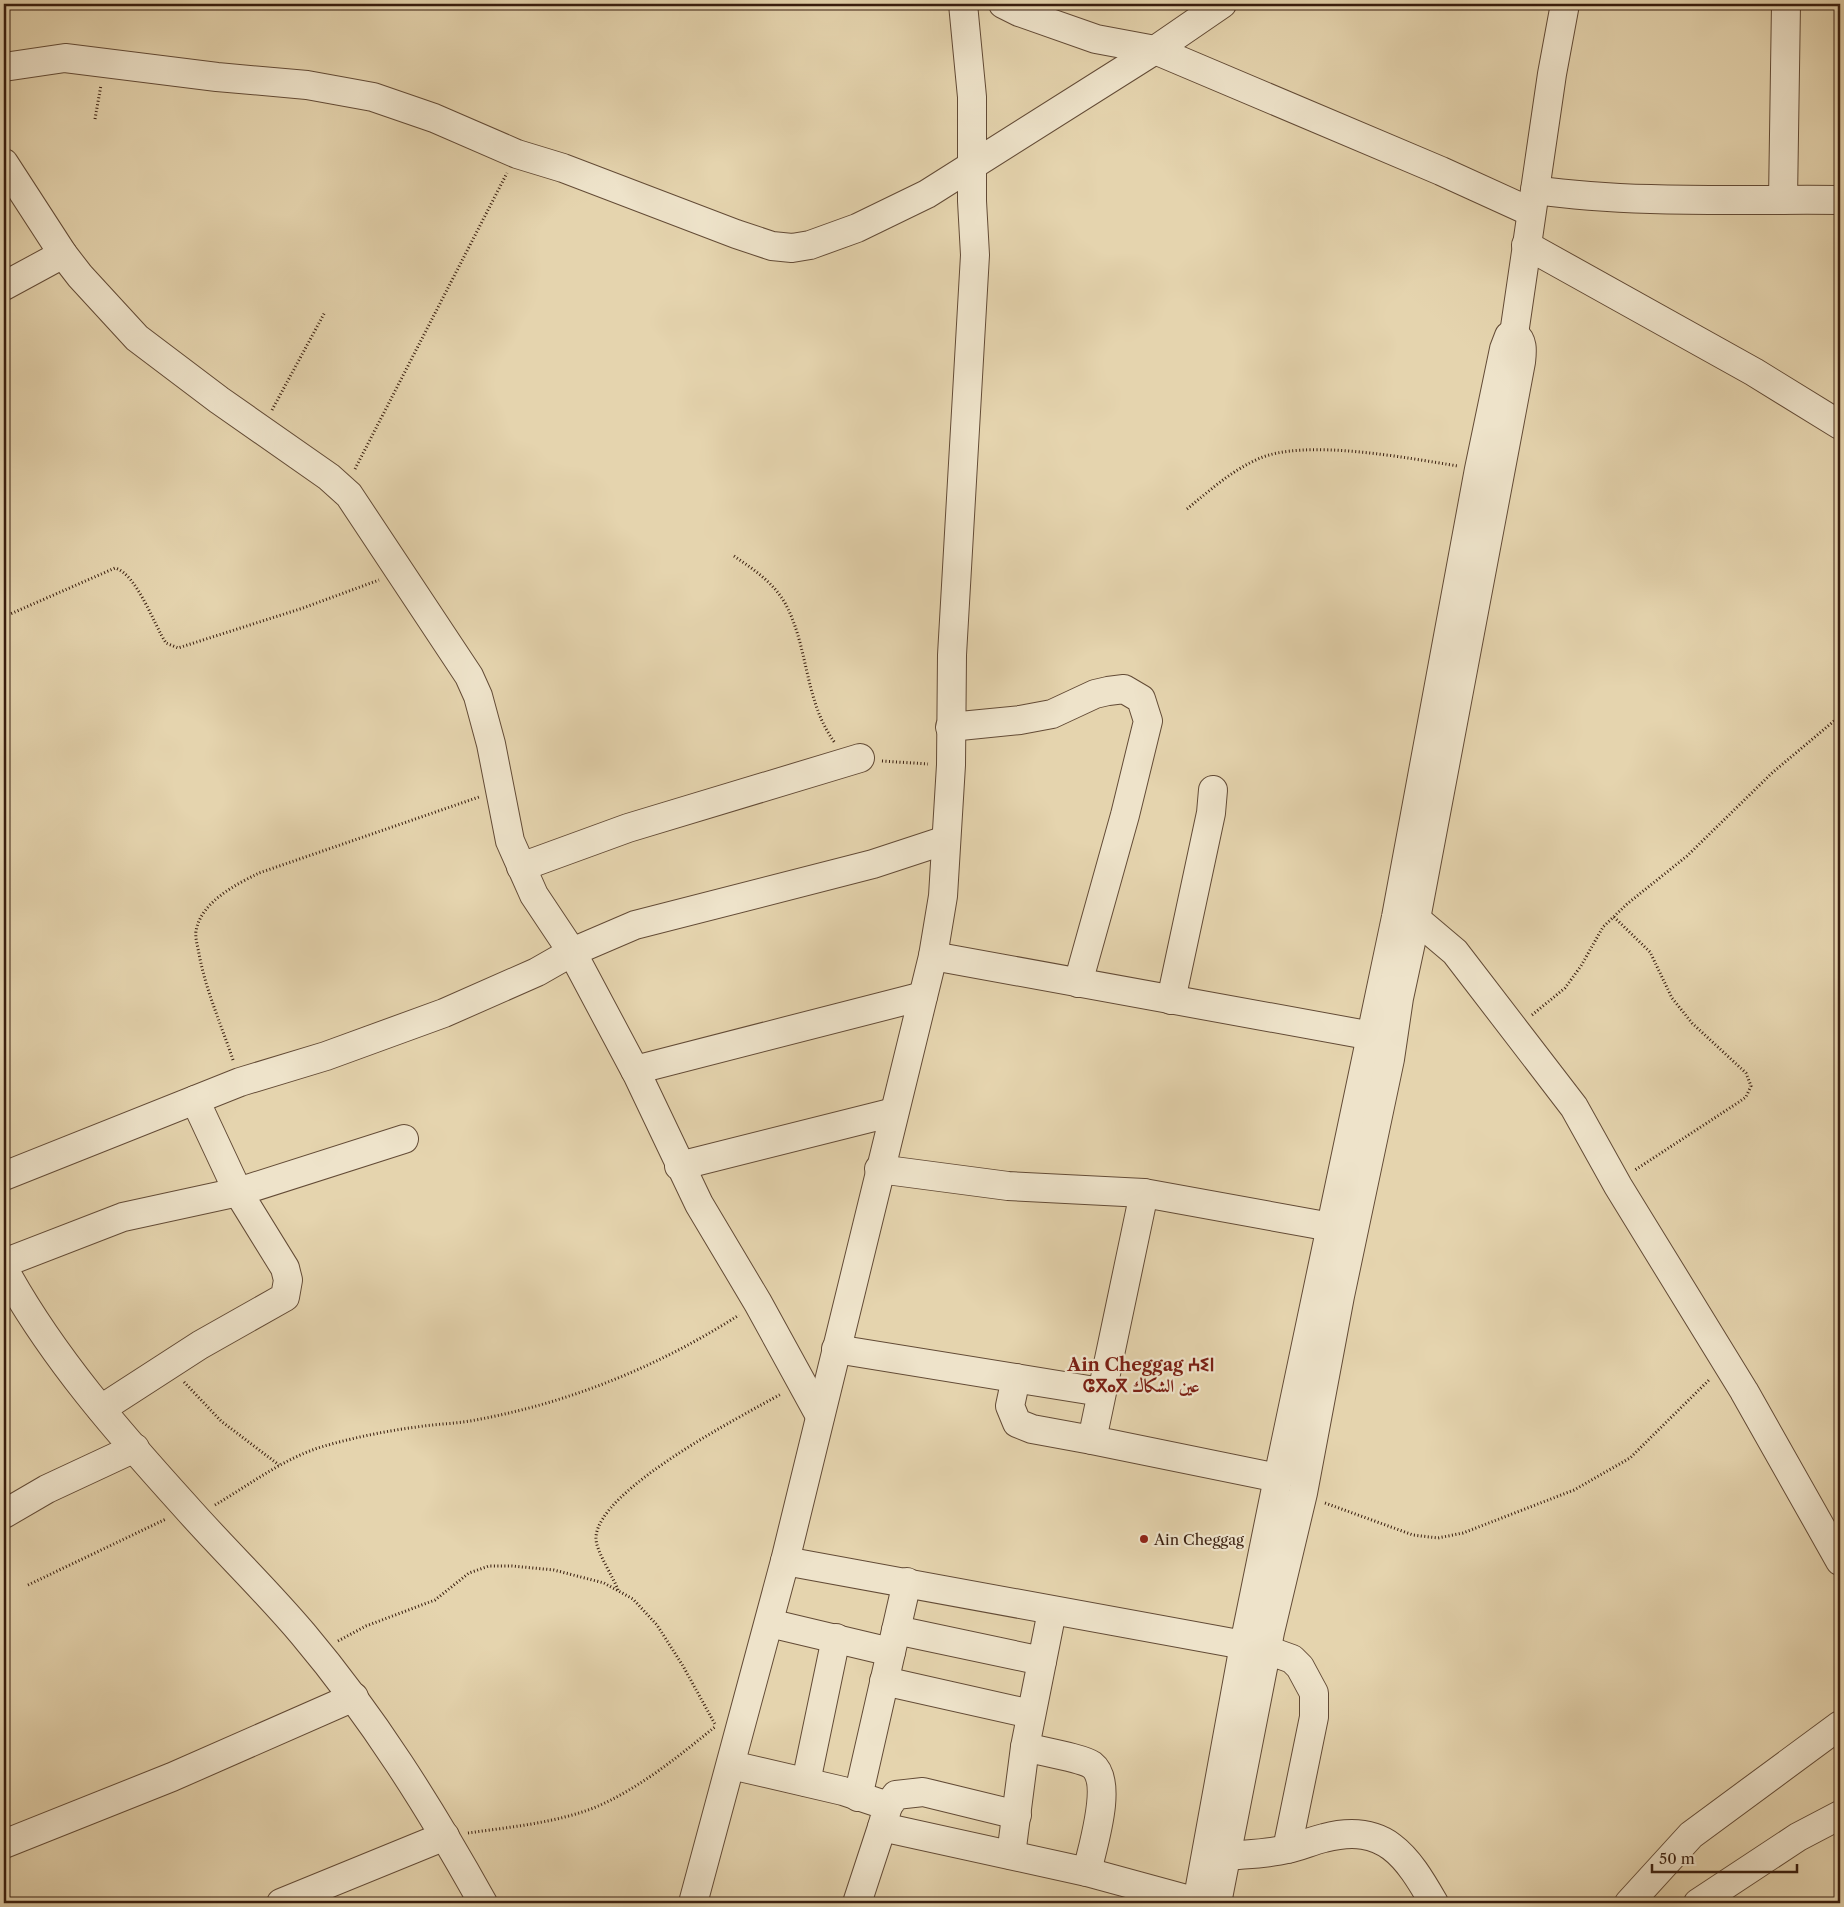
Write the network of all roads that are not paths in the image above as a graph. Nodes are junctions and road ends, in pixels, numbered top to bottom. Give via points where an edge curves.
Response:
1 (963, 4) edge
2 (1003, 4) edge
3 (1222, 4) edge
4 (1565, 4) edge
5 (1786, 4) edge
6 (1155, 50) junction
7 (4, 67) edge
8 (4, 163) edge
9 (974, 166) junction
10 (1783, 200) junction
11 (1840, 200) edge
12 (1533, 201) junction
13 (1526, 245) junction
14 (63, 254) junction
15 (4, 286) edge
16 (1514, 334) junction
17 (1840, 425) edge
18 (950, 727) junction
19 (860, 758) road end
20 (1213, 790) dead end
21 (946, 840) junction
22 (521, 868) junction
23 (1416, 919) junction
24 (572, 952) junction
25 (933, 956) junction
26 (1078, 983) junction
27 (923, 996) junction
28 (1171, 1000) junction
29 (1382, 1037) junction
30 (635, 1070) junction
31 (195, 1100) junction
32 (894, 1112) junction
33 (404, 1139) dead end
34 (680, 1166) junction
35 (880, 1169) junction
36 (4, 1176) edge
37 (238, 1192) junction
38 (1144, 1193) junction
39 (1331, 1227) junction
40 (4, 1263) edge
41 (4, 1269) edge
42 (836, 1349) junction
43 (1016, 1378) junction
44 (1101, 1392) junction
45 (101, 1409) junction
46 (820, 1416) junction
47 (1092, 1440) junction
48 (135, 1448) junction
49 (1278, 1478) junction
50 (4, 1514) edge
51 (786, 1561) junction
52 (1840, 1561) edge
53 (907, 1582) junction
54 (1052, 1611) junction
55 (769, 1623) junction
56 (836, 1638) junction
57 (893, 1641) junction
58 (1256, 1648) junction
59 (1042, 1661) junction
60 (884, 1681) junction
61 (354, 1698) junction
62 (1031, 1714) junction
63 (1840, 1725) edge
64 (1024, 1747) junction
65 (731, 1764) junction
66 (806, 1782) junction
67 (858, 1798) junction
68 (1017, 1815) junction
69 (1840, 1815) edge
70 (885, 1816) junction
71 (445, 1836) junction
72 (4, 1844) edge
73 (1287, 1850) junction
74 (1011, 1855) junction
75 (1226, 1856) junction
76 (1087, 1872) junction
77 (281, 1903) edge
78 (482, 1903) edge
79 (693, 1903) edge
80 (857, 1903) edge
81 (1204, 1903) edge
82 (1434, 1903) edge
83 (1629, 1903) edge
84 (1698, 1903) edge

1 - 9 street via 972,97
2 - 6 street via 1096,39
3 - 6 street
4 - 12 street
5 - 10 street
6 - 9 street
6 - 12 street via 1441,171
7 - 9 street via 65,58 362,94 434,118 517,154 772,246 792,248 810,245 879,219
8 - 14 street
9 - 18 street via 975,255
10 - 11 street
10 - 12 street via 1603,197
12 - 13 street
13 - 16 street
13 - 17 street via 1738,363
14 - 15 street
14 - 22 street via 137,338 344,490 472,680 481,706 510,841
16 - 23 street via 1521,344 1521,362
16 - 29 street via 1509,336 1504,349 1479,469 1396,917
18 - 21 street
18 - 26 street via 1052,714 1108,691 1124,689 1141,699 1148,721
19 - 22 street via 628,828
20 - 28 street via 1211,814
21 - 24 street via 873,864 635,925
21 - 25 street via 943,896
22 - 24 street via 534,895
23 - 29 street via 1399,998
23 - 52 street via 1455,952 1574,1107
24 - 30 street
24 - 31 street via 537,972 444,1013
25 - 26 street
25 - 27 street
26 - 28 street
27 - 30 street
27 - 32 street
28 - 29 street
29 - 39 street
29 - 58 street via 1304,1494
30 - 34 street
31 - 36 street
31 - 37 street
32 - 34 street
32 - 35 street
33 - 37 street
34 - 46 street
35 - 38 street via 1008,1186
35 - 42 street
37 - 40 street via 123,1218
37 - 45 street via 285,1268 288,1280 285,1297 170,1364
38 - 39 street
38 - 44 street
39 - 49 street
41 - 45 street via 45,1336 80,1386
42 - 43 street
42 - 46 street
43 - 44 street
43 - 47 street via 1010,1406 1017,1423 1032,1429
44 - 47 street
45 - 48 street
46 - 51 street
47 - 49 street
48 - 50 street via 47,1489
48 - 61 street via 232,1554
49 - 58 street
51 - 53 street
51 - 55 street
53 - 54 street
53 - 57 street
54 - 58 street
54 - 59 street
55 - 56 street
55 - 65 street
56 - 57 street
56 - 66 street
57 - 59 street
57 - 60 street
58 - 73 street via 1292,1659 1300,1666 1314,1694 1314,1717
58 - 75 street
58 - 81 street
59 - 62 street
60 - 62 street
60 - 67 street
61 - 71 street via 400,1763
61 - 72 street via 172,1777
62 - 64 street
63 - 83 street via 1690,1835
64 - 68 street
64 - 76 street via 1090,1764 1101,1778 1102,1797
65 - 66 street
65 - 79 street
66 - 67 street
67 - 70 street
68 - 70 street via 923,1792 896,1795
68 - 74 street
69 - 84 street via 1798,1837
70 - 74 street
70 - 80 street
71 - 77 street
71 - 78 street
73 - 75 street
73 - 82 street via 1346,1835 1364,1834 1380,1839 1413,1866
74 - 76 street
75 - 81 street
76 - 81 street

